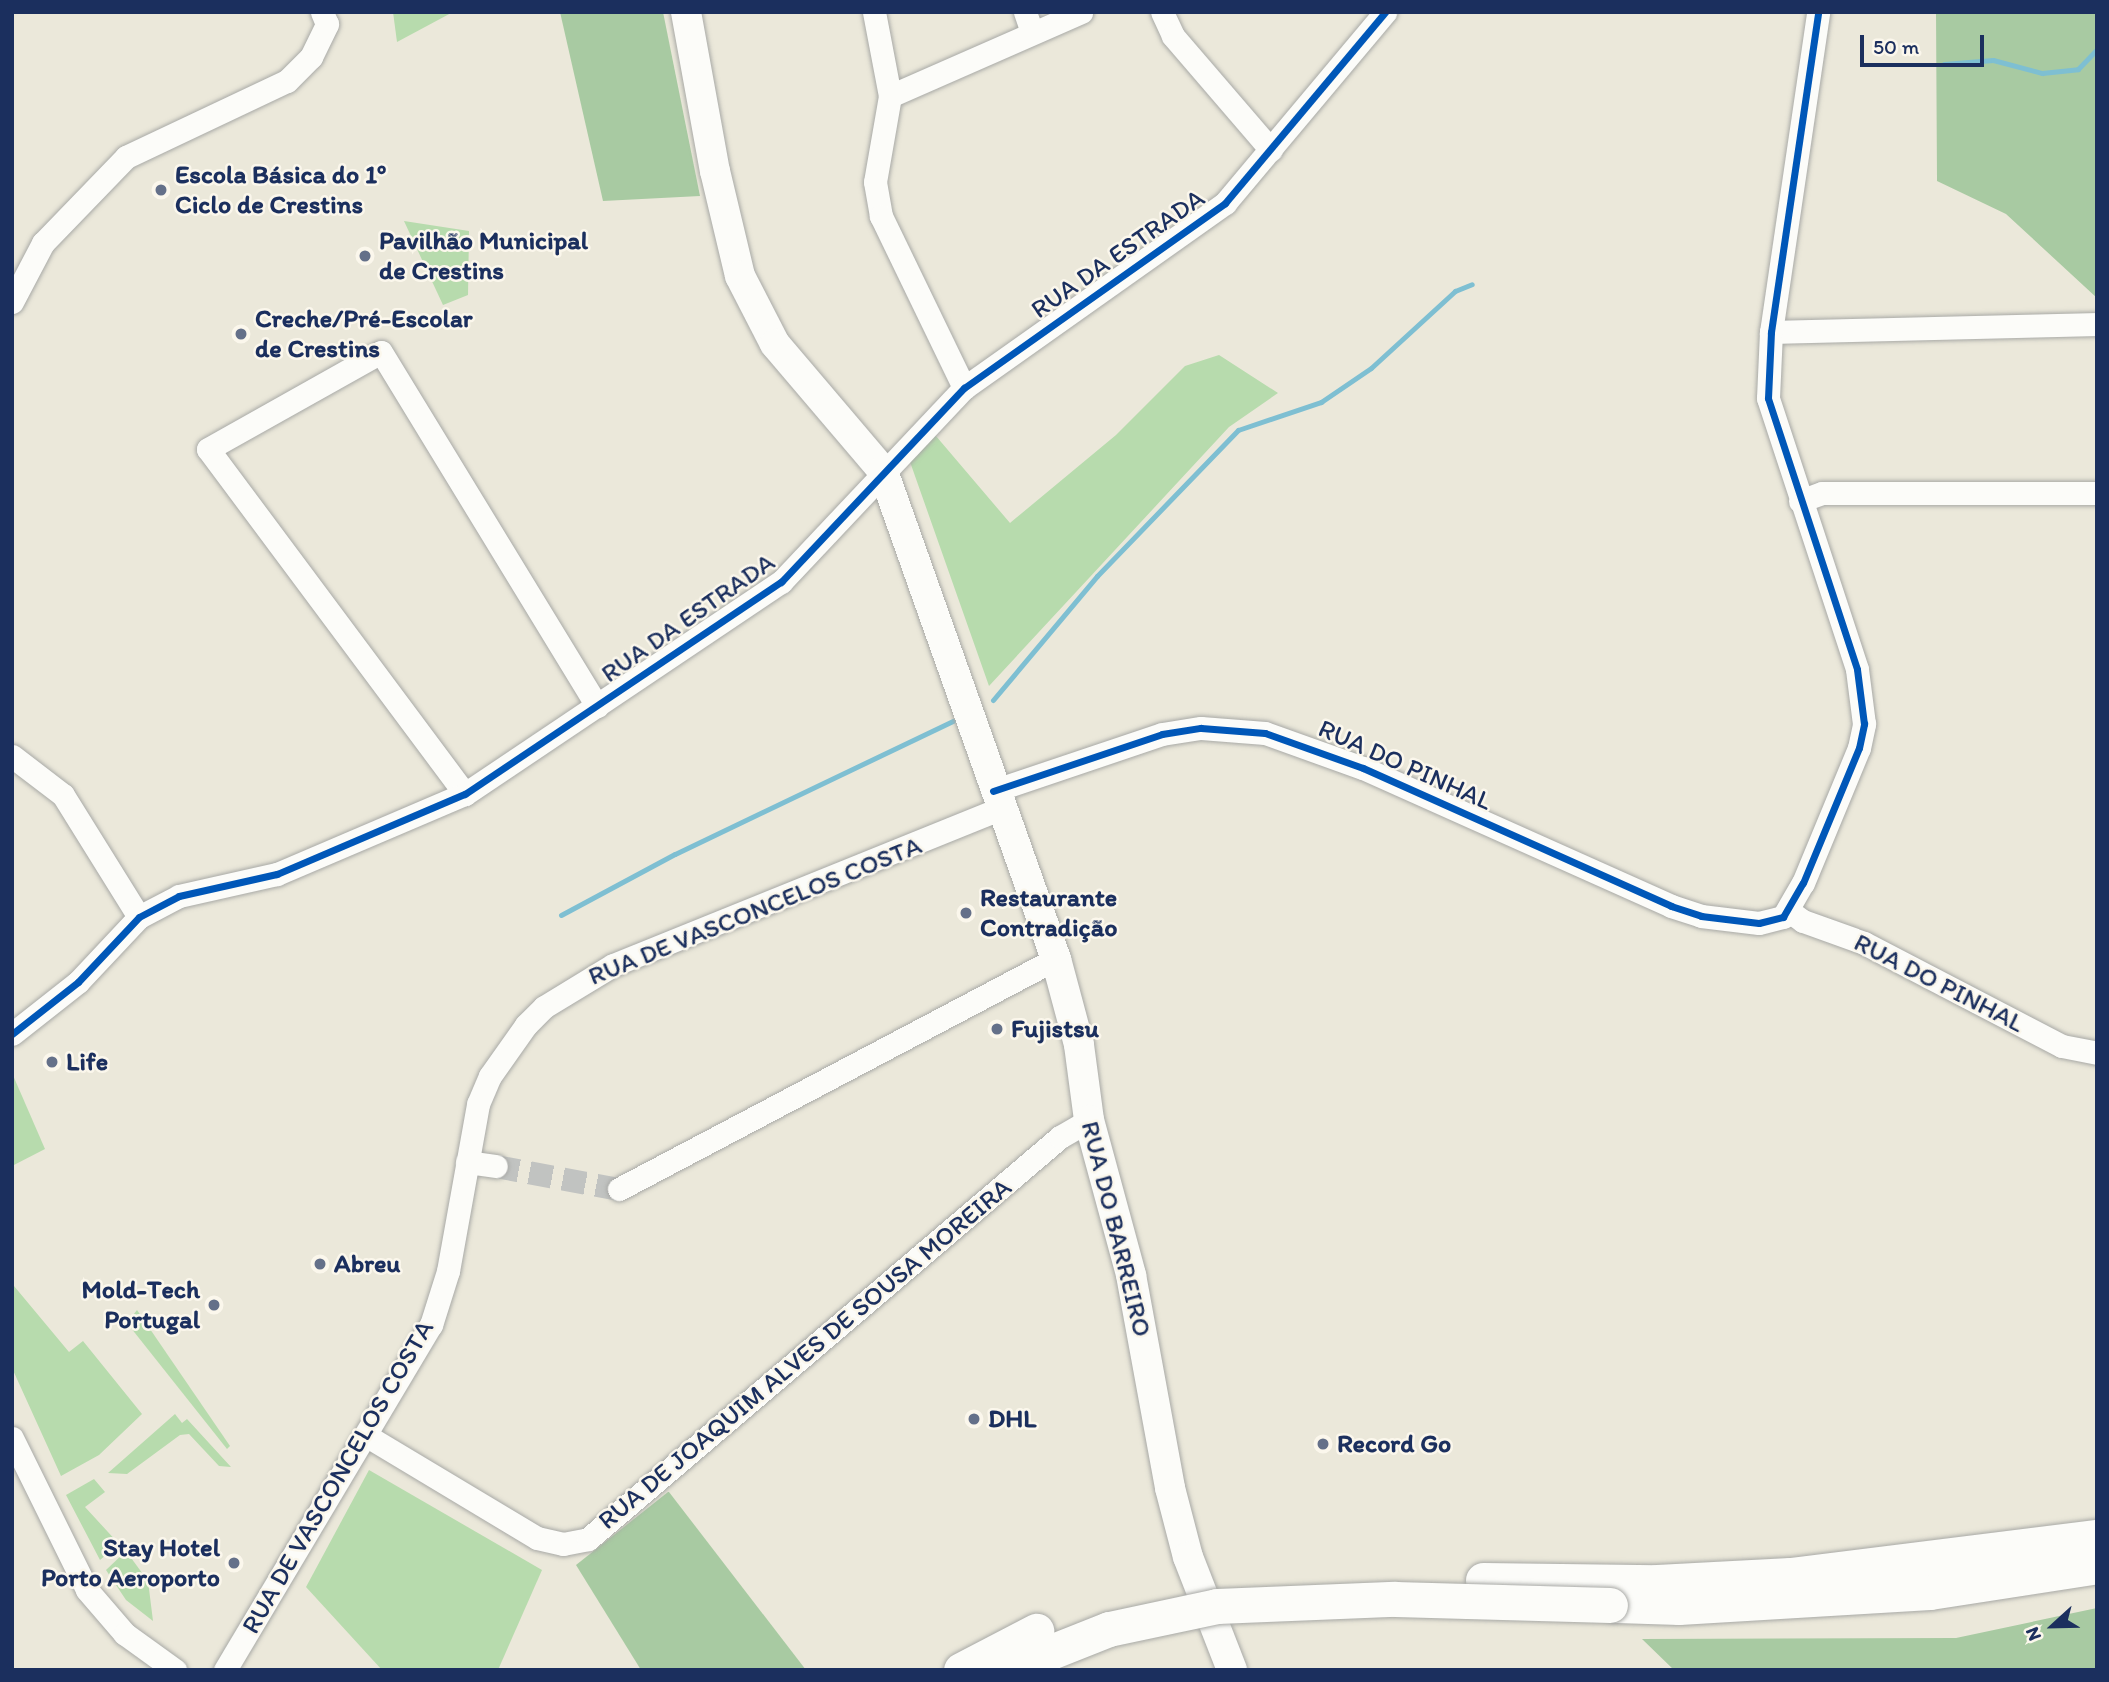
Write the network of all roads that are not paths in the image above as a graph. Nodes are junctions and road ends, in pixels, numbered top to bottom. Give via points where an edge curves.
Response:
1 (322, 12) edge
2 (686, 12) edge
3 (874, 12) edge
4 (1081, 12) edge
5 (1162, 12) edge
6 (1385, 12) edge
7 (1818, 12) edge
8 (1029, 22) edge
9 (890, 96) junction
10 (1271, 150) junction
11 (12, 302) edge
12 (2097, 324) edge
13 (1771, 332) junction
14 (964, 388) junction
15 (883, 471) junction
16 (2097, 492) edge
17 (1800, 501) junction
18 (597, 706) junction
19 (12, 756) edge
20 (465, 794) junction
21 (997, 800) junction
22 (1789, 911) junction
23 (139, 917) junction
24 (1056, 959) junction
25 (12, 1034) edge
26 (2097, 1054) edge
27 (1089, 1119) junction
28 (467, 1161) junction
29 (496, 1167) tunnel mouth
30 (619, 1189) tunnel mouth
31 (367, 1436) junction
32 (12, 1438) edge
33 (2097, 1527) edge
34 (2097, 1537) edge
35 (2037, 1545) junction
36 (2097, 1566) edge
37 (1010, 1668) edge
38 (174, 1670) edge
39 (225, 1670) edge
40 (961, 1670) edge
41 (1232, 1670) edge

1 - 11 street via 327,24 311,57 287,81 126,157 43,243
2 - 15 main road via 740,276 775,344
3 - 9 street
4 - 8 street
5 - 10 street via 1173,36
6 - 10 street, RUA DA ESTRADA
7 - 13 street
8 - 9 street
9 - 14 street via 875,182 881,216
10 - 14 street, RUA DA ESTRADA via 1225,203
12 - 13 street
13 - 17 street via 1768,398
14 - 15 street, RUA DA ESTRADA
15 - 18 street, RUA DA ESTRADA via 781,582
15 - 21 main road, RUA DO BARREIRO
16 - 17 street via 1822,493
17 - 22 street via 1857,669 1864,724 1859,748
18 - 20 street, RUA DA ESTRADA
18 - 20 street via 381,352 208,449
19 - 23 street via 63,795
20 - 23 street, RUA DA ESTRADA via 277,874 179,896
21 - 22 street, RUA DO PINHAL via 1162,734 1201,728 1255,731 1295,740 1363,768 1701,916 1759,923
21 - 24 main road, RUA DO BARREIRO
21 - 28 street, RUA DE VASCONCELOS COSTA via 648,950 569,989 526,1025 490,1076
22 - 26 street, RUA DO PINHAL via 1803,921 1864,943 2062,1046
23 - 25 street, RUA DA ESTRADA via 91,968
24 - 27 main road, RUA DO BARREIRO via 1079,1045
24 - 30 street
27 - 31 street, RUA DE JOAQUIM ALVES DE SOUSA MOREIRA via 1059,1137 588,1539 563,1544 537,1538
27 - 41 main road, RUA DO BARREIRO via 1131,1275 1170,1488 1188,1557
28 - 29 street
28 - 31 street, RUA DE VASCONCELOS COSTA via 448,1271 431,1325
31 - 39 street, RUA DE VASCONCELOS COSTA
32 - 38 street via 88,1590 125,1633
33 - 35 highway
34 - 35 highway
35 - 40 highway, bridge via 1752,1578 1657,1583 1310,1577 1170,1590 1069,1618
36 - 37 highway, bridge via 1930,1591 1679,1607 1371,1600 1229,1605 1109,1629

